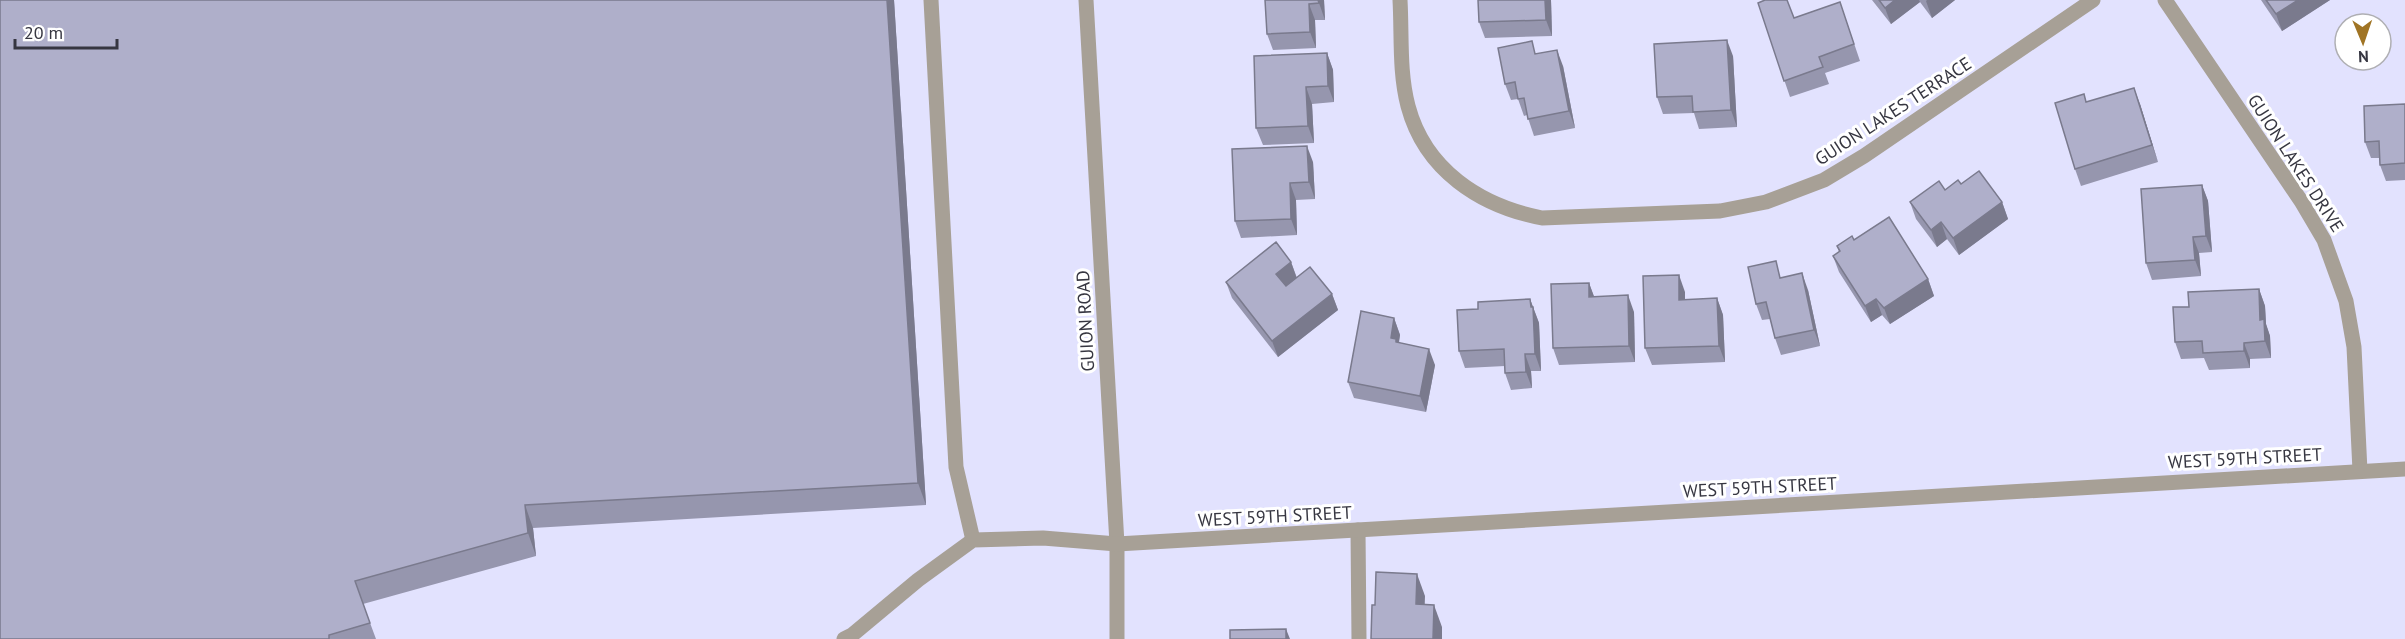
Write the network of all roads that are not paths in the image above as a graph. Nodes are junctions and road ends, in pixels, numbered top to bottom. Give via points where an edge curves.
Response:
1 (931, 0) edge
2 (1086, 0) edge
3 (1400, 0) edge
4 (2093, 0) edge
5 (2165, 0) edge
6 (2405, 469) edge
7 (2360, 471) junction
8 (1358, 530) junction
9 (973, 540) junction
10 (1117, 544) junction
11 (850, 638) edge
12 (1117, 639) edge
13 (1359, 639) edge

1 - 9 street via 956,466
2 - 10 street, GUION ROAD
3 - 4 street, GUION LAKES TERRACE via 1404,82 1409,107 1430,150 1464,187 1518,213 1542,218 1720,211 1766,202 1824,180
5 - 7 street, GUION LAKES DRIVE via 2324,240 2346,301 2354,347
6 - 7 street, WEST 59TH STREET
7 - 8 street, WEST 59TH STREET
8 - 10 street, WEST 59TH STREET
8 - 13 street
9 - 10 street, WEST 59TH STREET via 1043,538
9 - 11 street
10 - 12 street, GUION ROAD

